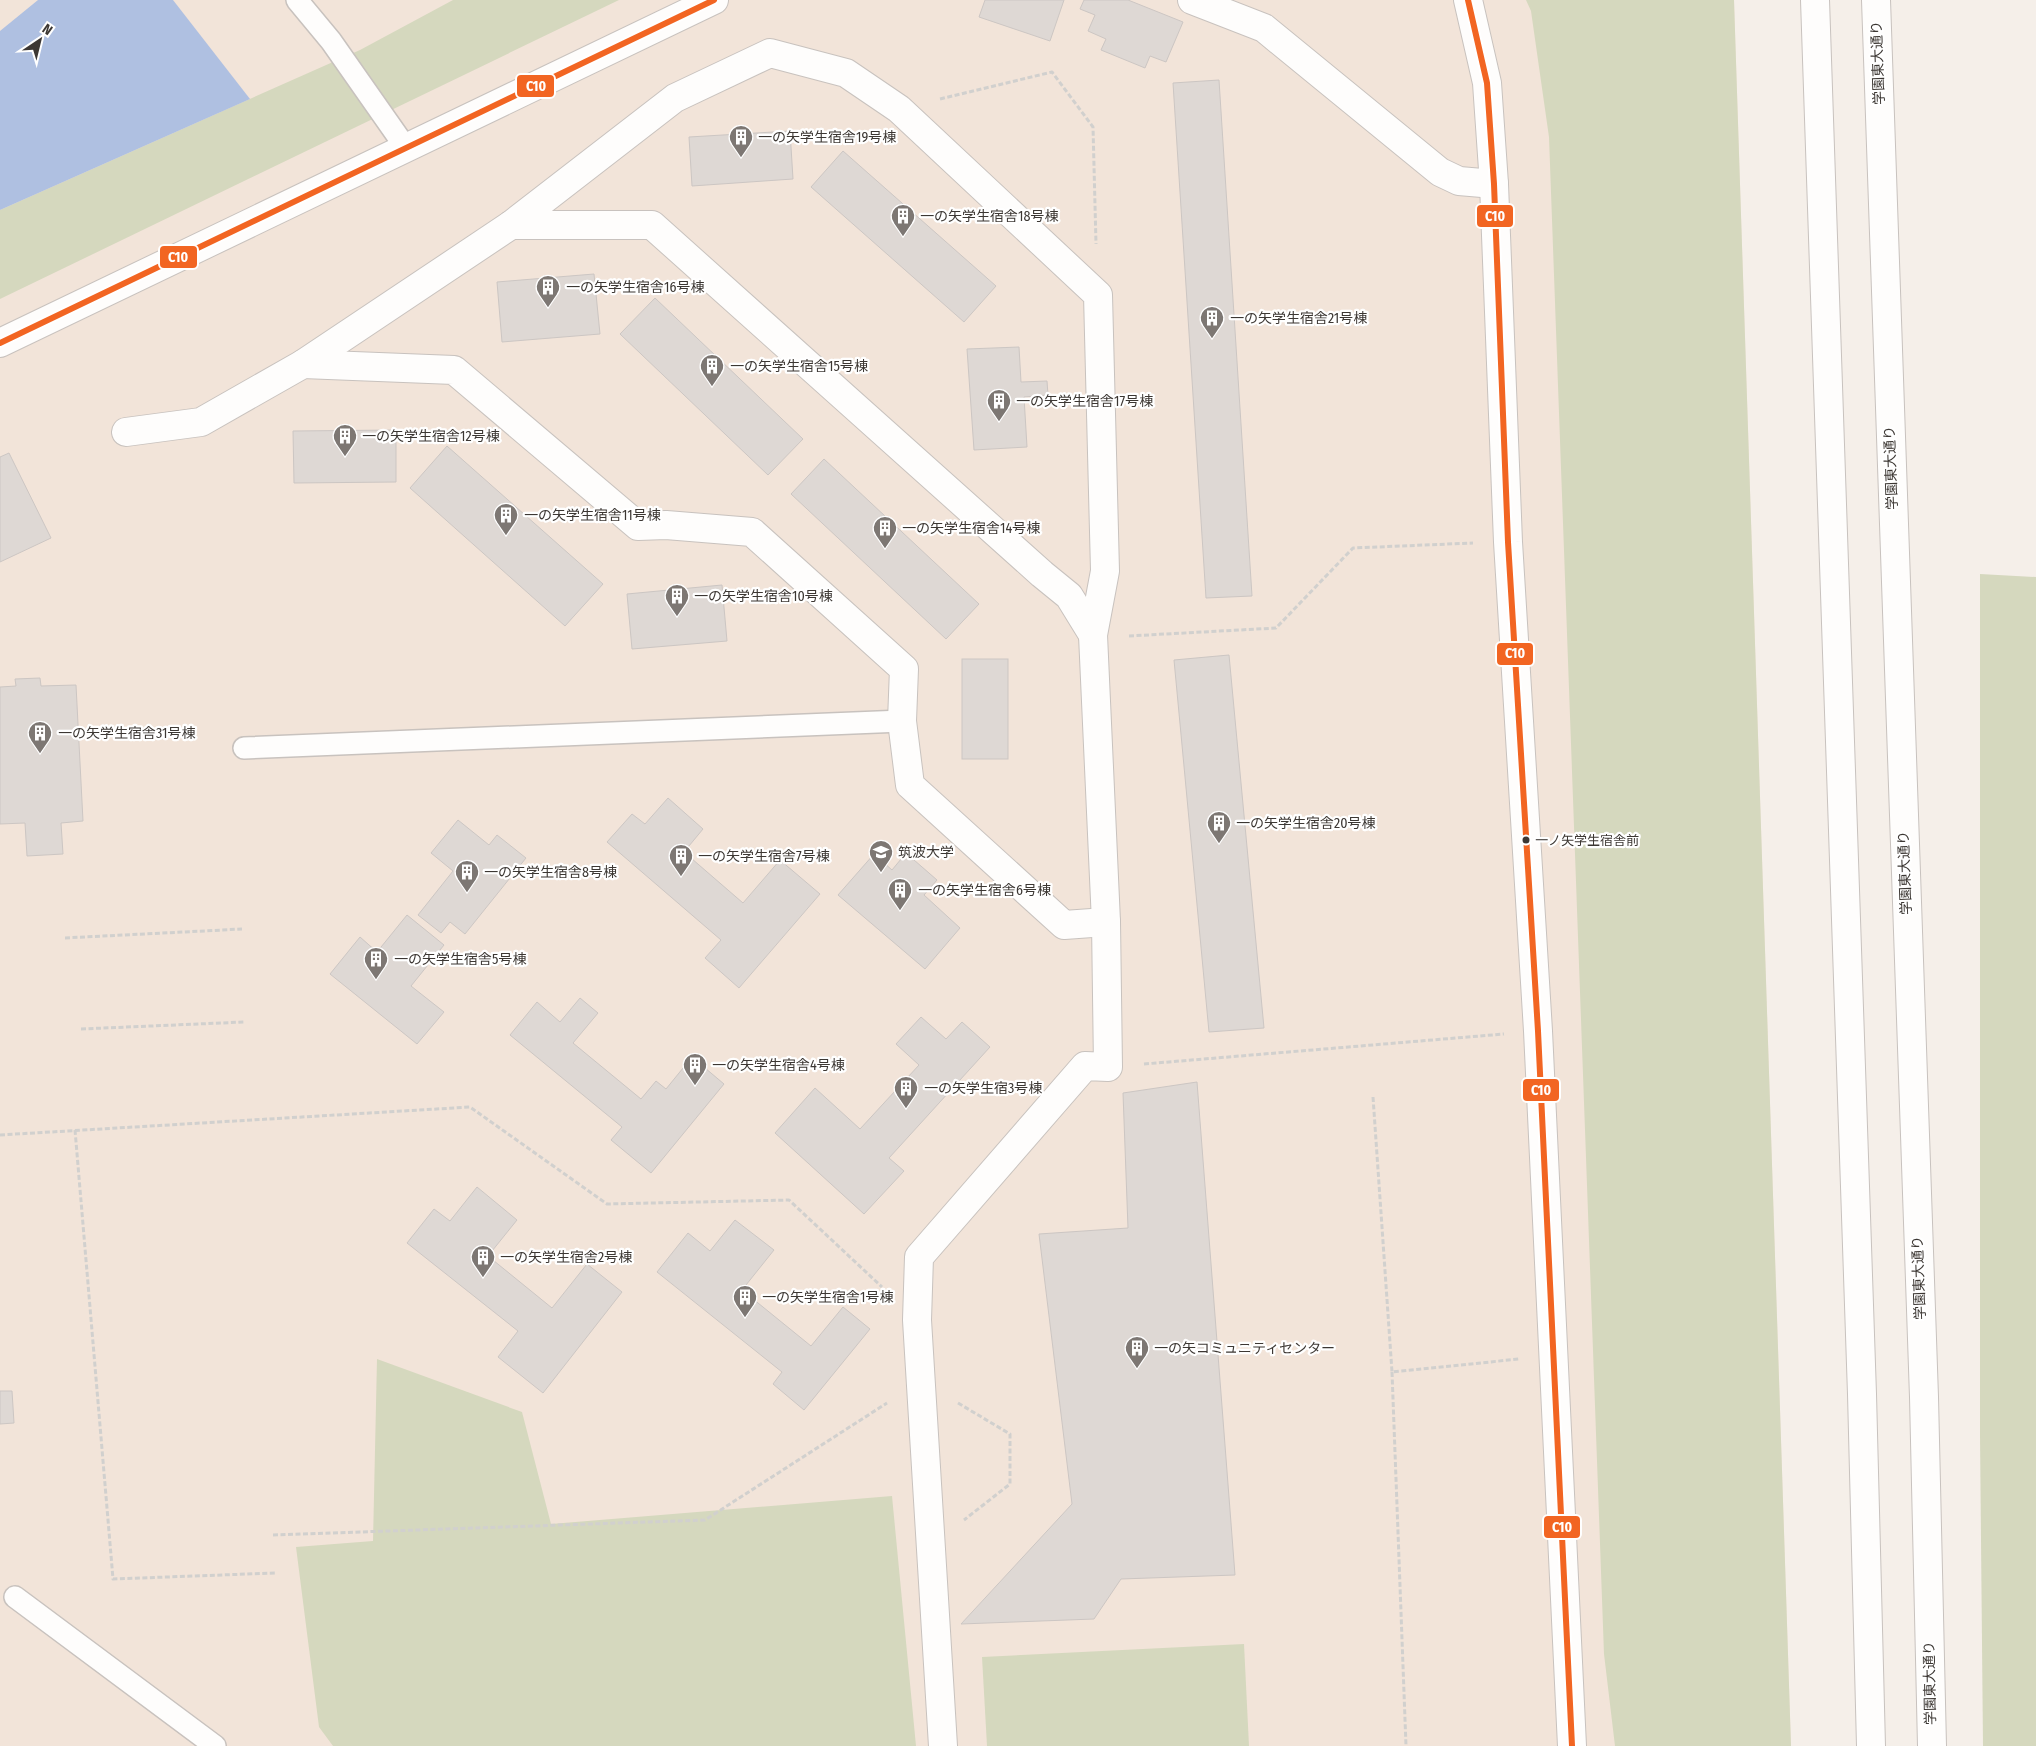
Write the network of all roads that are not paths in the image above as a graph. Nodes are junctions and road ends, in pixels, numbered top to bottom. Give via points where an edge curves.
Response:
1 (297, 0) edge
2 (714, 0) edge
3 (1192, 0) edge
4 (1468, 0) edge
5 (1815, 0) edge
6 (1876, 0) edge
7 (406, 148) junction
8 (1494, 184) junction
9 (511, 225) junction
10 (0, 343) edge
11 (303, 364) junction
12 (126, 432) dead end
13 (1093, 635) junction
14 (902, 721) junction
15 (244, 748) dead end
16 (1106, 922) junction
17 (15, 1597) dead end
18 (215, 1746) edge
19 (943, 1746) edge
20 (1572, 1746) edge
21 (1871, 1746) edge
22 (1932, 1746) edge

1 - 7 lane via 331,41
2 - 7 street
3 - 8 street via 1264,28 1440,172 1459,182
4 - 8 street via 1487,83
5 - 21 street via 1862,1384
6 - 22 street, 学園東大通り via 1924,1397
7 - 10 street
8 - 20 street via 1508,542 1538,1031
9 - 11 street
9 - 13 street via 652,225 1069,596
9 - 13 street via 675,98 770,53 846,73 899,110 1098,295 1105,571
11 - 12 street via 201,422
11 - 14 street via 454,370 638,526 752,532 904,669
13 - 16 street
14 - 15 lane
14 - 16 street via 910,785 1064,925
16 - 19 street via 1108,1067 1085,1066 919,1257 917,1320
17 - 18 lane

